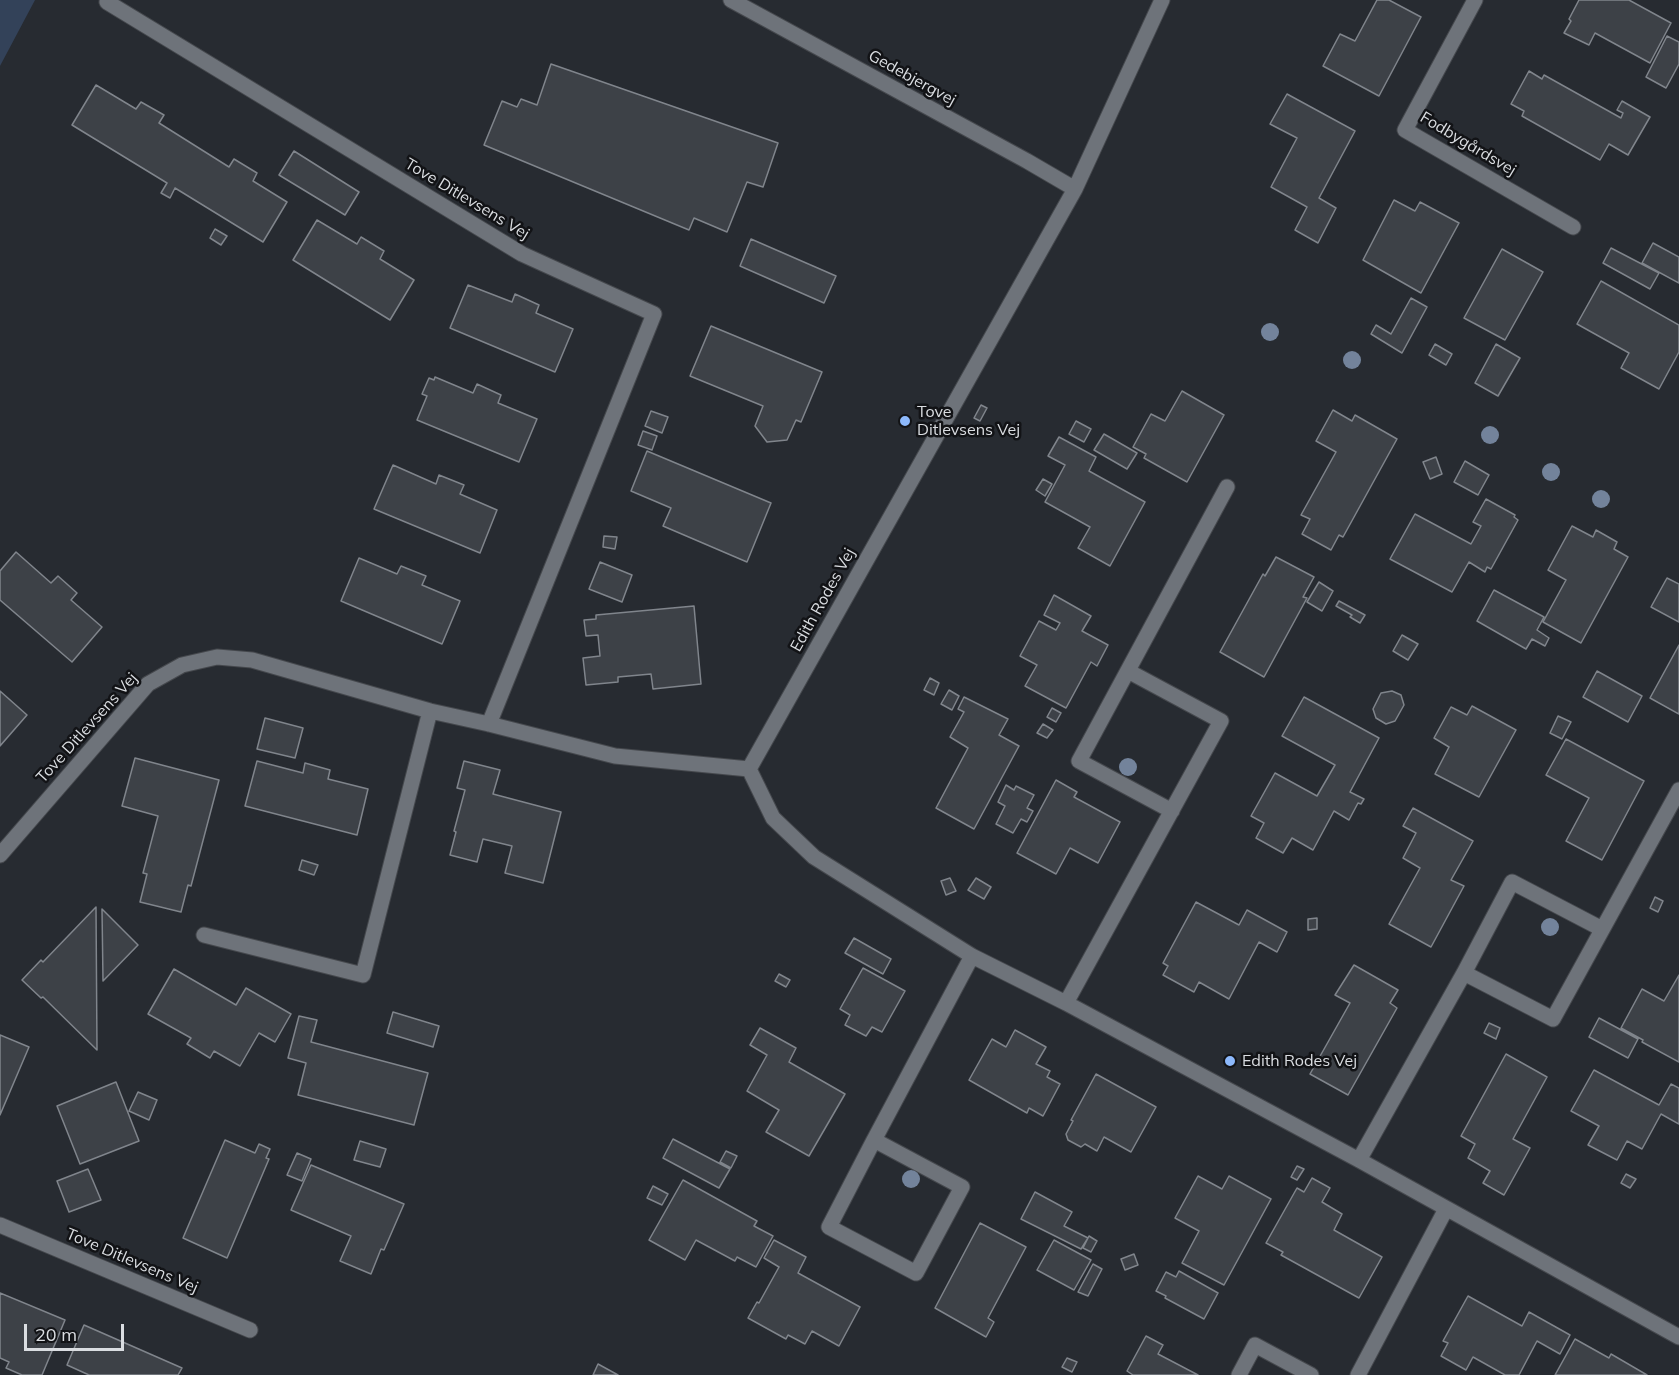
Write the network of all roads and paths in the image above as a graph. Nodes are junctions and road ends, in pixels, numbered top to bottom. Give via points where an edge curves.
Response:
1 (731, 0) edge
2 (1162, 0) edge
3 (1475, 0) edge
4 (107, 2) dead end
5 (1075, 189) junction
6 (1573, 227) dead end
7 (1227, 487) dead end
8 (1128, 671) junction
9 (430, 711) junction
10 (489, 724) junction
11 (749, 769) junction
12 (1679, 790) edge
13 (1172, 811) junction
14 (0, 855) edge
15 (1602, 929) junction
16 (204, 935) dead end
17 (972, 956) junction
18 (1464, 973) junction
19 (1066, 1003) junction
20 (874, 1140) junction
21 (1359, 1160) junction
22 (1446, 1209) junction
23 (0, 1224) edge
24 (250, 1330) dead end
25 (1679, 1337) edge
26 (1239, 1375) edge
27 (1311, 1375) edge
28 (1358, 1375) edge

1 - 5 street, Gedebjergvej
2 - 5 street
3 - 6 street, Fodbygårdsvej via 1405,130
4 - 10 street, Tove Ditlevsens Vej via 522,254 654,314
5 - 11 street, Edith Rodes Vej
7 - 8 street
8 - 13 street via 1080,761
8 - 13 street via 1221,721
9 - 10 street, Tove Ditlevsens Vej
9 - 14 street, Tove Ditlevsens Vej via 252,660 217,657 182,665 148,684
9 - 16 street via 363,975
10 - 11 street, Tove Ditlevsens Vej via 615,756
11 - 17 street via 773,818 814,857
12 - 15 street
13 - 19 street
15 - 18 street via 1552,1019
15 - 18 street via 1512,882
17 - 19 street
17 - 20 street
18 - 21 street
19 - 21 street
20 - 20 street via 962,1187 916,1273 829,1227
21 - 22 street
22 - 25 street
22 - 28 street
23 - 24 street, Tove Ditlevsens Vej
26 - 27 street via 1255,1345

